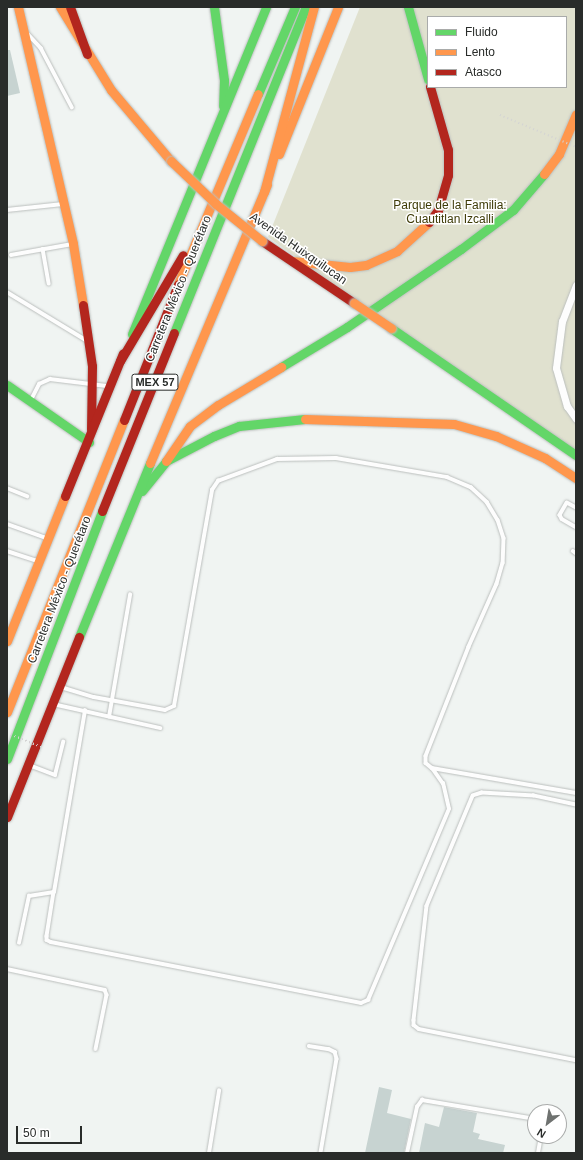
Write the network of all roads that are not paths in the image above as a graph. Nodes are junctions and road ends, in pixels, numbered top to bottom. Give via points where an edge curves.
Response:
1 (18, 7) edge
2 (60, 7) edge
3 (70, 7) edge
4 (214, 7) edge
5 (266, 7) edge
6 (295, 7) edge
7 (306, 7) edge
8 (314, 7) edge
9 (338, 7) edge
10 (408, 7) edge
11 (23, 29) junction
12 (87, 54) junction
13 (427, 75) edge
14 (430, 88) edge
15 (72, 107) dead end
16 (223, 114) junction
17 (576, 114) edge
18 (264, 192) junction
19 (64, 204) junction
20 (7, 210) edge
21 (202, 224) junction
22 (73, 244) junction
23 (42, 249) junction
24 (11, 255) dead end
25 (292, 261) junction
26 (49, 283) dead end
27 (576, 285) edge
28 (7, 292) edge
29 (87, 340) junction
30 (120, 361) junction
31 (92, 384) junction
32 (7, 385) edge
33 (110, 386) junction
34 (31, 400) junction
35 (576, 420) edge
36 (90, 439) junction
37 (576, 455) edge
38 (166, 462) junction
39 (576, 478) edge
40 (7, 488) edge
41 (27, 496) dead end
42 (134, 501) junction
43 (576, 508) edge
44 (7, 524) edge
45 (576, 527) edge
46 (49, 539) junction
47 (7, 551) edge
48 (40, 562) junction
49 (130, 595) dead end
50 (7, 641) edge
51 (59, 687) junction
52 (112, 701) junction
53 (52, 704) junction
54 (7, 712) edge
55 (85, 712) junction
56 (109, 717) junction
57 (160, 728) dead end
58 (63, 742) dead end
59 (7, 759) edge
60 (28, 765) junction
61 (432, 768) junction
62 (576, 793) edge
63 (576, 805) edge
64 (7, 817) edge
65 (54, 892) junction
66 (19, 943) dead end
67 (7, 969) edge
68 (309, 1046) dead end
69 (96, 1049) dead end
70 (576, 1060) edge
71 (219, 1091) dead end
72 (527, 1117) edge
73 (209, 1153) edge
74 (321, 1153) edge
75 (407, 1153) edge

1 - 11 main road
2 - 12 main road, Avenida Huixquilucan
3 - 12 main road
4 - 16 main road via 224,80
5 - 16 main road
6 - 21 main road, Carretera México - Querétaro / MEX 57
7 - 59 main road, Carretera México - Querétaro / MEX 57 via 102,512
8 - 18 main road
9 - 18 main road
10 - 13 main road
11 - 15 lane via 41,48
11 - 19 main road
12 - 25 main road, Avenida Huixquilucan, bridge via 128,111 171,161 216,204
14 - 25 main road via 448,150 448,175 438,210 426,226 397,251 366,265 350,267
16 - 30 main road
17 - 38 main road via 559,154 533,189 513,210 461,249 346,327 190,426 178,440
18 - 42 main road
19 - 20 lane
19 - 22 main road
21 - 30 main road
21 - 54 main road, Carretera México - Querétaro / MEX 57
22 - 23 lane
22 - 29 main road
23 - 24 lane
23 - 26 lane
25 - 37 main road, Avenida Huixquilucan, bridge
27 - 35 street via 562,321 556,368 567,406
28 - 29 lane
29 - 31 main road via 92,366
30 - 33 main road
31 - 33 lane
31 - 34 lane via 50,379 43,381
31 - 36 main road
32 - 34 main road
33 - 36 main road
34 - 36 main road
36 - 46 main road
38 - 39 main road via 214,436 239,426 319,418 406,420 454,424 496,436 545,458
38 - 42 main road
40 - 41 lane
42 - 51 main road
43 - 45 lane via 567,503 560,517
44 - 46 lane
46 - 48 main road
47 - 48 lane
48 - 50 main road
49 - 52 lane
51 - 52 lane
51 - 53 main road
52 - 56 lane
52 - 61 lane via 165,710 174,706 212,490 218,481 267,462 336,458 447,477 470,487 487,502 498,520 504,538 503,563 497,584 469,646 426,756 426,763
53 - 55 lane
53 - 60 main road
55 - 56 lane
55 - 65 lane
56 - 57 lane
58 - 60 lane via 54,775
60 - 64 main road
61 - 62 lane
61 - 65 lane via 443,784 449,809 368,1000 361,1003 51,942 47,940 47,936
63 - 70 lane via 534,796 482,793 474,796 427,906 414,1025 419,1029
65 - 66 lane via 29,896
67 - 69 lane via 105,990 107,995
68 - 74 lane via 329,1049 335,1052 337,1059
71 - 73 lane
72 - 75 lane via 422,1100 417,1107

